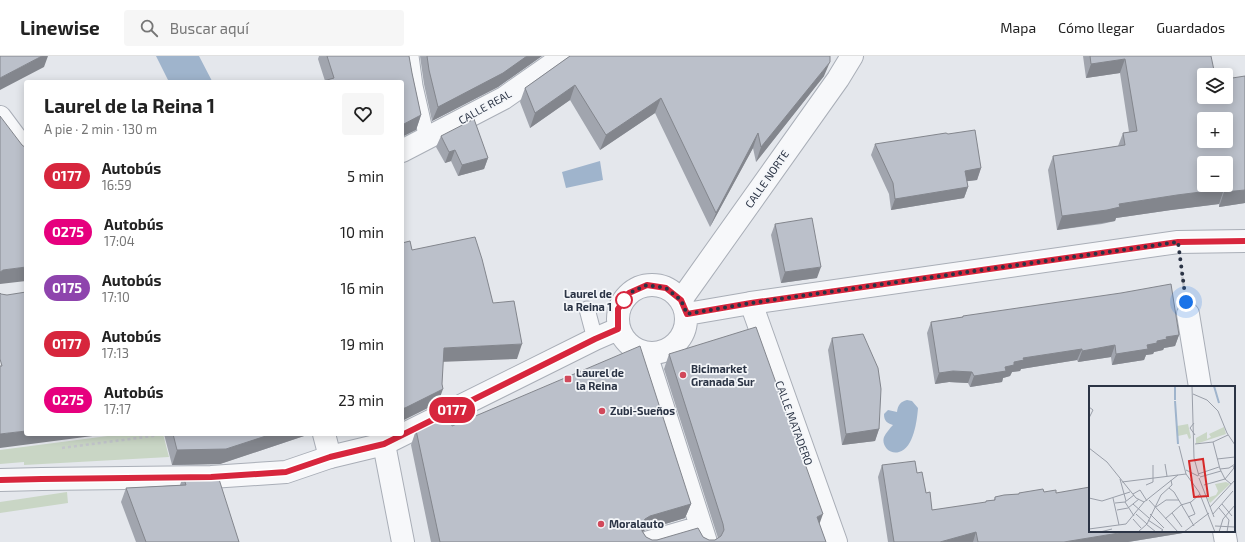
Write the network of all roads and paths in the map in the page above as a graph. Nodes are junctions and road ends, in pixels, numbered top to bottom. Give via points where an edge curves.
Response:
1 (411, 56) edge
2 (564, 56) edge
3 (852, 56) edge
4 (0, 117) edge
5 (427, 139) junction
6 (24, 149) edge
7 (404, 150) edge
8 (1245, 234) edge
9 (1245, 241) edge
10 (1178, 242) junction
11 (1207, 242) junction
12 (751, 303) junction
13 (684, 307) junction
14 (587, 309) dead end
15 (1188, 314) joint
16 (618, 329) junction
17 (595, 339) junction
18 (646, 354) junction
19 (1200, 386) edge
20 (404, 434) edge
21 (153, 436) edge
22 (325, 436) edge
23 (400, 436) edge
24 (384, 444) junction
25 (61, 448) dead end
26 (330, 457) junction
27 (0, 480) edge
28 (1224, 532) edge
29 (703, 534) edge
30 (403, 542) edge
31 (649, 542) edge
32 (836, 542) edge
33 (1226, 542) edge

1 - 5 lane
2 - 5 street, CALLE REAL via 504,98
3 - 13 street, CALLE NORTE
4 - 6 street
5 - 7 street, CALLE REAL
8 - 11 street
9 - 11 street
10 - 11 street
10 - 12 street
10 - 15 path
12 - 13 street
12 - 32 street, CALLE MATADERO
13 - 16 street via 666,288 647,285 629,293 618,309
13 - 18 street via 683,336 667,351
14 - 17 lane
15 - 19 street
16 - 17 street
16 - 18 street via 624,341
17 - 20 street
18 - 29 street
21 - 25 path
22 - 26 street
23 - 24 street
24 - 26 street
24 - 30 street
26 - 27 street via 286,472 264,474
28 - 33 street
29 - 31 street

